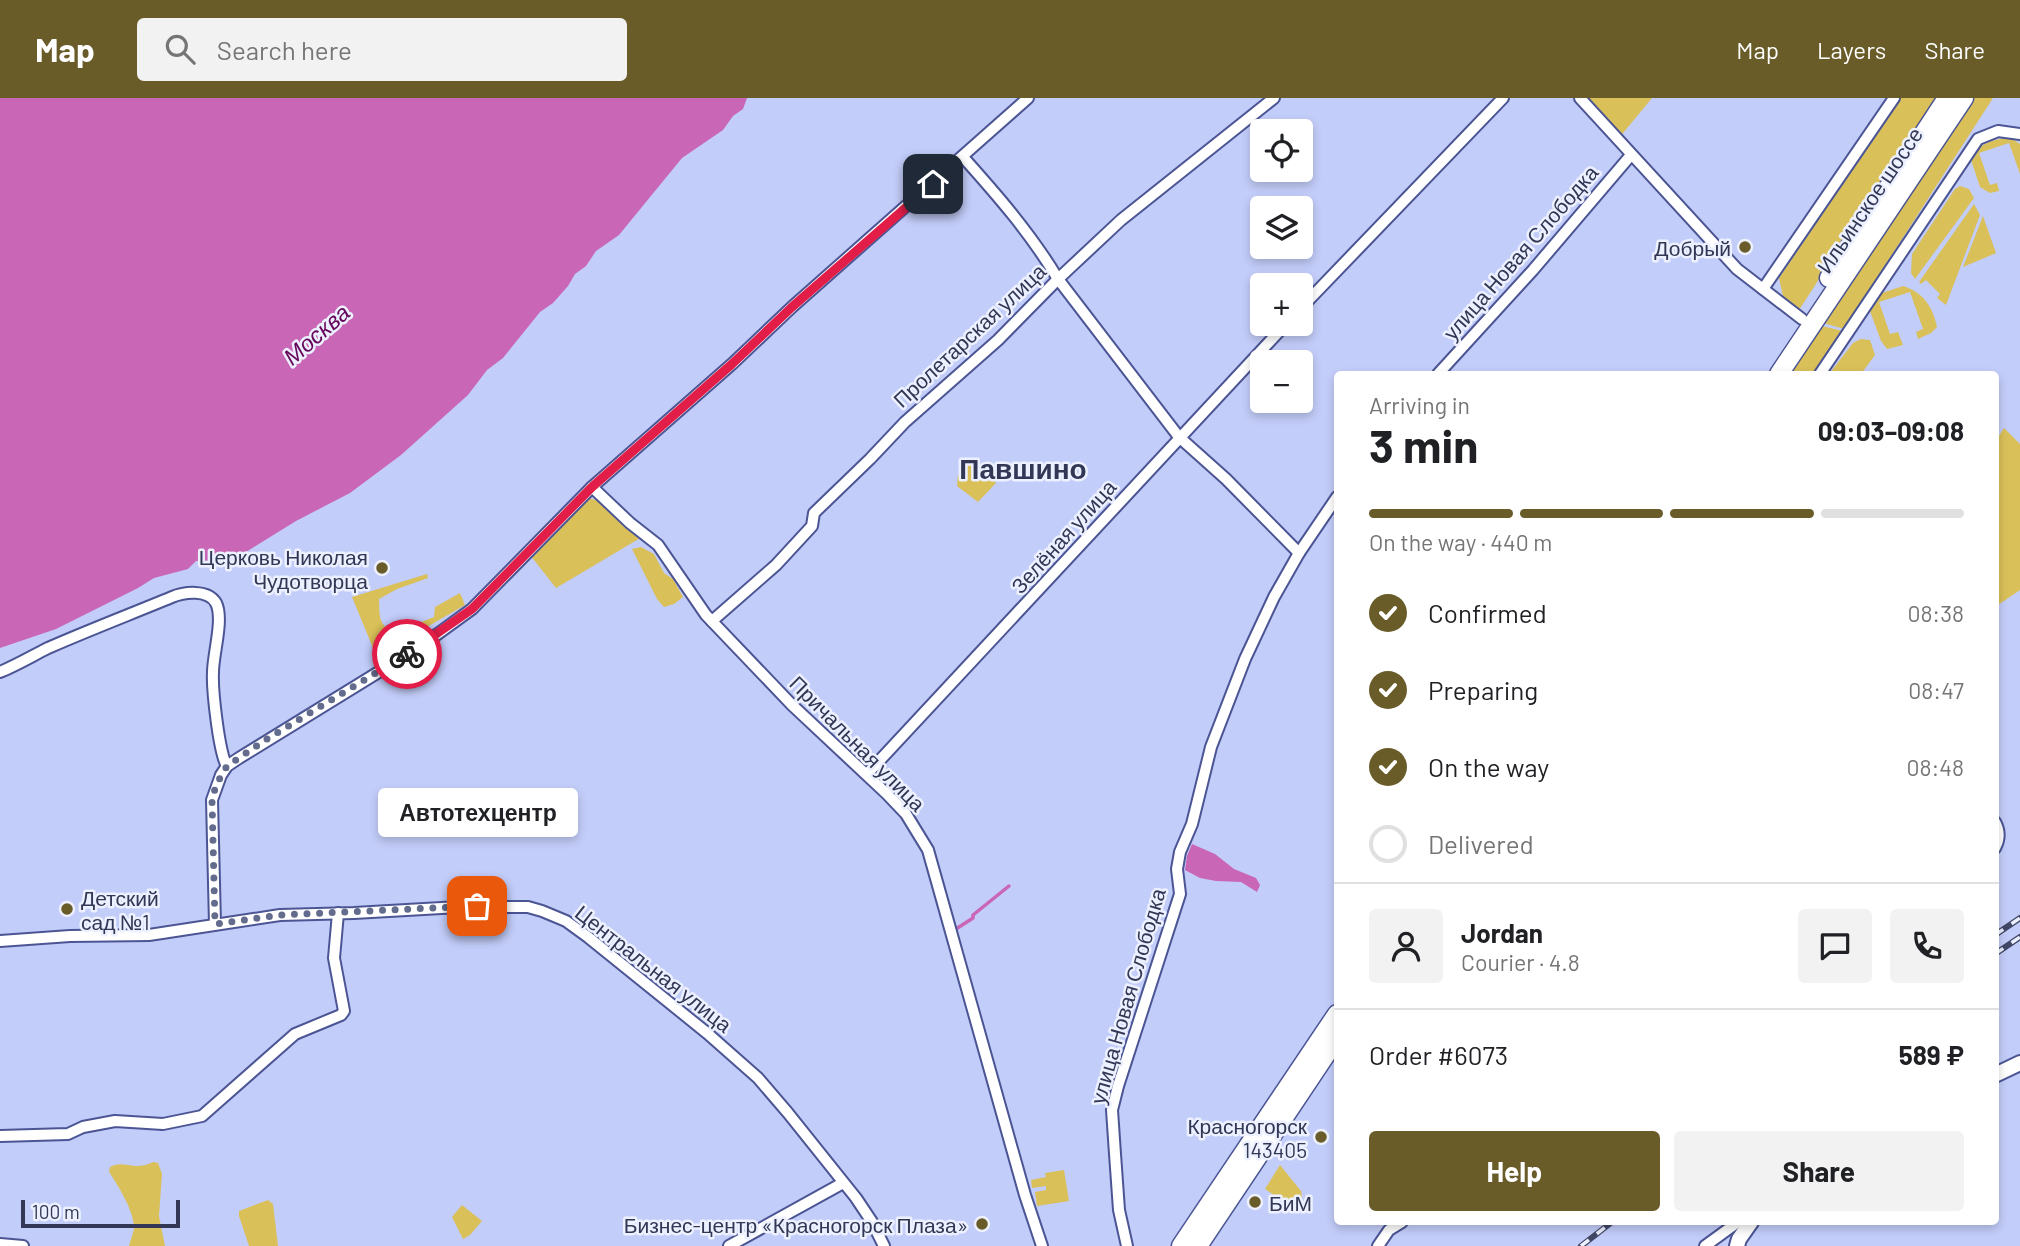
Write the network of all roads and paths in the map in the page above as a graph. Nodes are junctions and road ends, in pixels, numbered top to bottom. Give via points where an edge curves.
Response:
1 (1028, 98) edge
2 (1274, 98) edge
3 (1503, 98) edge
4 (1580, 98) edge
5 (1894, 98) edge
6 (1947, 98) edge
7 (1964, 98) edge
8 (2020, 134) edge
9 (1631, 155) junction
10 (964, 157) junction
11 (1058, 279) junction
12 (1763, 289) junction
13 (1313, 295) edge
14 (1807, 323) junction
15 (1275, 336) edge
16 (1441, 371) edge
17 (1767, 371) edge
18 (1781, 371) edge
19 (1822, 371) edge
20 (1179, 438) junction
21 (592, 487) junction
22 (1334, 501) edge
23 (1298, 553) junction
24 (712, 621) junction
25 (0, 672) edge
26 (227, 766) junction
27 (867, 774) junction
28 (338, 913) junction
29 (215, 924) junction
30 (0, 941) edge
31 (1334, 1019) edge
32 (1334, 1042) edge
33 (2020, 1063) edge
34 (1999, 1072) edge
35 (0, 1136) edge
36 (843, 1183) junction
37 (1397, 1225) edge
38 (1734, 1225) edge
39 (1749, 1225) edge
40 (0, 1244) edge
41 (23, 1246) edge
42 (729, 1246) edge
43 (884, 1246) edge
44 (1042, 1246) edge
45 (1127, 1246) edge
46 (1181, 1246) edge
47 (1198, 1246) edge
48 (1378, 1246) edge
49 (1705, 1246) edge
50 (1737, 1246) edge

1 - 10 street
2 - 11 street, Пролетарская улица via 1121,220
3 - 13 street
4 - 9 street
5 - 12 street
6 - 14 main road, Ильинское шоссе
7 - 14 main road, Ильинское шоссе
8 - 19 street via 1998,131 1978,139
9 - 12 street via 1737,269
9 - 16 street, улица Новая Слободка
10 - 11 street via 1020,221
10 - 21 street
11 - 20 street
11 - 24 street, Пролетарская улица via 998,340 905,422 814,513 811,526 776,565
12 - 14 street
14 - 17 main road
14 - 18 main road
15 - 20 street, Зелёная улица
20 - 23 street
20 - 27 street, Зелёная улица
21 - 24 street, Причальная улица via 658,545
21 - 26 street via 458,620
22 - 23 street, улица Новая Слободка
23 - 45 street, улица Новая Слободка via 1245,660 1211,747 1192,824 1180,852 1180,894 1112,1110 1119,1210
24 - 27 street, Причальная улица via 792,705
25 - 26 street via 179,593 205,594 217,604 218,640 212,671 221,753
26 - 29 street via 212,800
27 - 44 street, Причальная улица via 906,814 928,850
28 - 29 street, Центральная улица
28 - 35 street via 334,958 344,1011 295,1034 202,1116 163,1124 115,1121 68,1133
28 - 36 street, Центральная улица via 528,907 566,921 758,1078
29 - 30 street, Центральная улица via 149,935
31 - 46 main road
32 - 47 main road
33 - 34 street
36 - 42 street
36 - 43 street, Центральная улица
37 - 48 street
38 - 49 street
39 - 50 street
40 - 41 street

